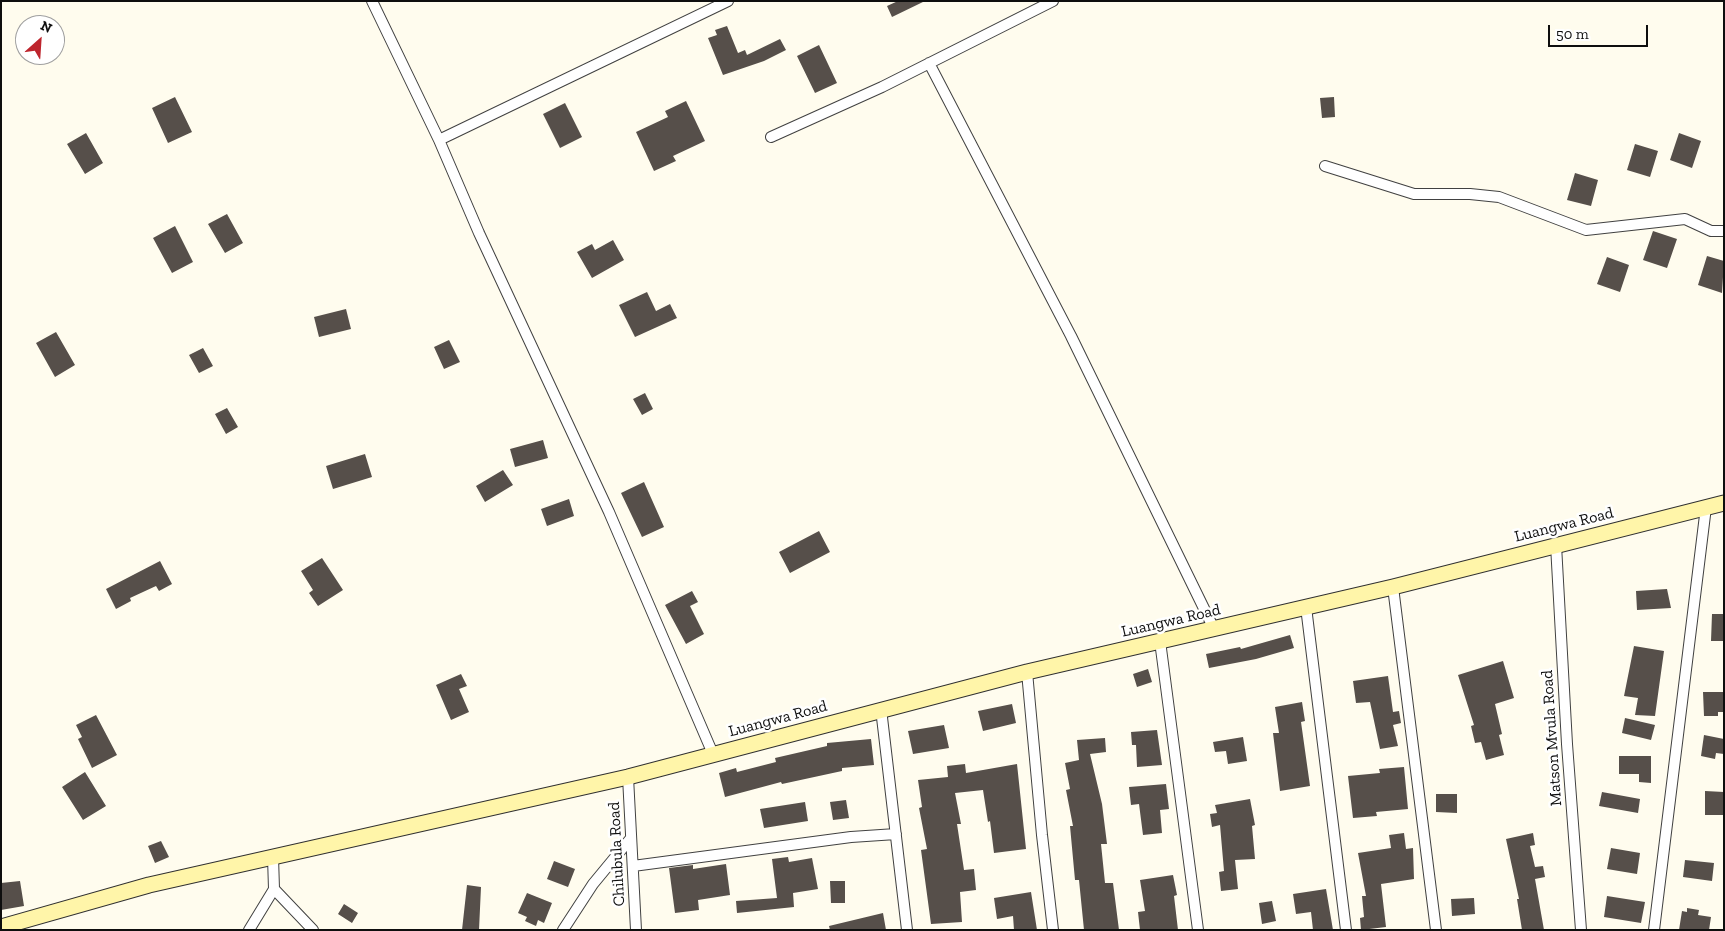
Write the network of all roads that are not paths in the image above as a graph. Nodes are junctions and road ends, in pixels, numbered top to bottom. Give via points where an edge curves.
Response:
1 (372, 1) edge
2 (1053, 1) edge
3 (725, 2) edge
4 (929, 63) junction
5 (771, 137) dead end
6 (439, 140) junction
7 (1324, 166) dead end
8 (1724, 231) edge
9 (1724, 503) edge
10 (1706, 508) junction
11 (1556, 545) junction
12 (1393, 586) junction
13 (1306, 607) junction
14 (1214, 629) junction
15 (1160, 641) junction
16 (1028, 672) junction
17 (881, 709) junction
18 (713, 754) junction
19 (628, 777) junction
20 (896, 834) junction
21 (631, 838) junction
22 (273, 857) junction
23 (634, 866) junction
24 (274, 889) junction
25 (1, 927) edge
26 (249, 930) edge
27 (313, 930) edge
28 (563, 930) edge
29 (636, 930) edge
30 (907, 930) edge
31 (1053, 930) edge
32 (1198, 930) edge
33 (1346, 930) edge
34 (1436, 930) edge
35 (1581, 930) edge
36 (1654, 930) edge

1 - 6 street
2 - 4 street
3 - 6 street
4 - 5 street
4 - 14 street via 1071,336
6 - 18 street via 609,512
7 - 8 street via 1414,194 1499,197 1586,230 1685,219 1711,231
9 - 10 street, Luangwa Road
10 - 11 street, Luangwa Road
10 - 36 street
11 - 12 street, Luangwa Road
11 - 35 street, Matson Mvula Road
12 - 13 street, Luangwa Road
12 - 34 street
13 - 14 street, Luangwa Road
13 - 33 street
14 - 15 street, Luangwa Road
15 - 16 street, Luangwa Road
15 - 32 street
16 - 17 street, Luangwa Road
16 - 31 street
17 - 18 street, Luangwa Road
17 - 20 street
18 - 19 street, Luangwa Road
19 - 21 street, Chilubula Road
19 - 22 street, Luangwa Road
20 - 23 street
20 - 30 street
21 - 23 street, Chilubula Road
21 - 28 street via 593,884
22 - 24 street
22 - 25 street, Luangwa Road via 149,885
23 - 29 street, Chilubula Road
24 - 26 street
24 - 27 street

